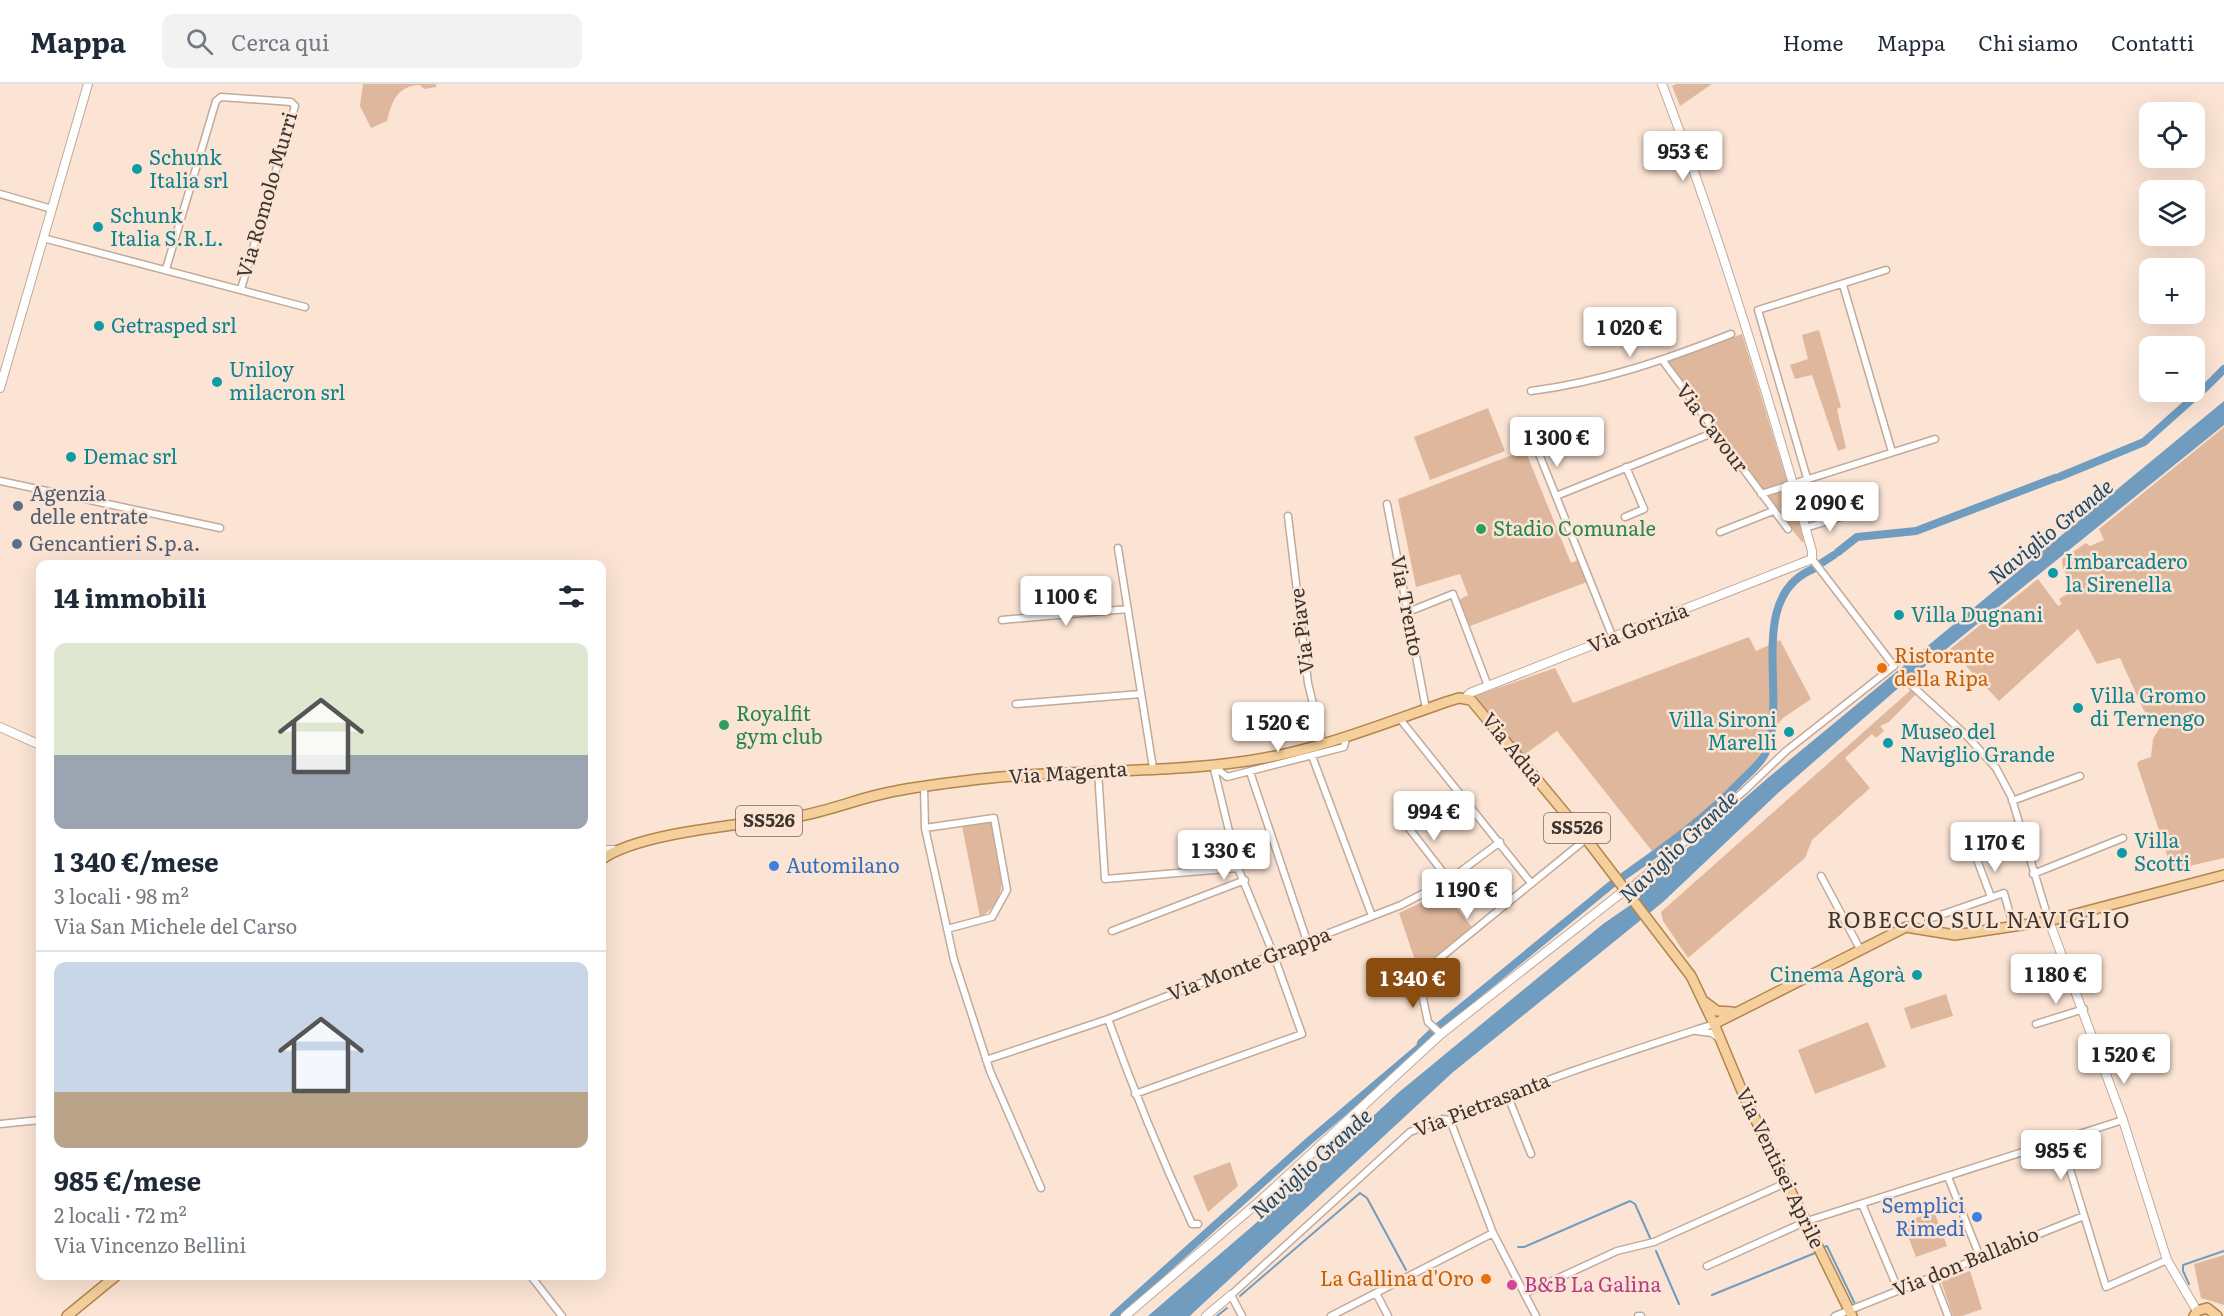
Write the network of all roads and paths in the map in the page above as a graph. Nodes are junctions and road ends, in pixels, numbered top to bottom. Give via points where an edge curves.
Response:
1 (88, 84) edge
2 (1662, 84) edge
3 (0, 194) edge
4 (52, 210) junction
5 (43, 238) junction
6 (166, 269) junction
7 (1886, 270) dead end
8 (1843, 285) junction
9 (241, 289) junction
10 (305, 307) dead end
11 (1731, 334) dead end
12 (4, 358) edge
13 (1663, 361) junction
14 (0, 388) edge
15 (1531, 391) dead end
16 (1715, 432) junction
17 (1935, 439) dead end
18 (1537, 448) dead end
19 (1892, 452) junction
20 (1626, 467) junction
21 (1807, 478) junction
22 (0, 481) edge
23 (1792, 482) junction
24 (1761, 494) junction
25 (1556, 496) junction
26 (1387, 504) dead end
27 (1773, 510) junction
28 (1848, 515) dead end
29 (1288, 516) dead end
30 (1625, 517) dead end
31 (220, 528) dead end
32 (1805, 528) junction
33 (1788, 529) dead end
34 (1720, 532) dead end
35 (1118, 548) dead end
36 (1812, 559) junction
37 (1128, 609) junction
38 (1408, 612) junction
39 (1002, 620) dead end
40 (1613, 638) junction
41 (1909, 683) dead end
42 (1488, 686) junction
43 (1141, 694) junction
44 (1465, 698) junction
45 (1016, 704) dead end
46 (1426, 709) junction
47 (1400, 719) junction
48 (0, 727) edge
49 (1346, 738) junction
50 (36, 743) edge
51 (1323, 745) junction
52 (1312, 756) junction
53 (1213, 765) junction
54 (1153, 768) junction
55 (1098, 770) junction
56 (1250, 772) junction
57 (2080, 776) dead end
58 (1227, 777) junction
59 (924, 787) junction
60 (1218, 788) junction
61 (2012, 801) junction
62 (1401, 818) dead end
63 (925, 828) junction
64 (2123, 838) dead end
65 (1586, 839) junction
66 (1500, 842) junction
67 (606, 850) edge
68 (614, 850) junction
69 (606, 856) edge
70 (1976, 857) dead end
71 (1238, 868) junction
72 (2033, 873) junction
73 (2224, 875) edge
74 (1821, 876) dead end
75 (1245, 880) junction
76 (1449, 880) junction
77 (1531, 884) junction
78 (1628, 893) junction
79 (1991, 897) junction
80 (1372, 916) junction
81 (2049, 921) junction
82 (2013, 925) junction
83 (947, 929) junction
84 (1926, 930) junction
85 (1112, 931) dead end
86 (1307, 941) junction
87 (1860, 948) junction
88 (1273, 954) junction
89 (1703, 1000) junction
90 (2084, 1009) junction
91 (1734, 1012) junction
92 (1108, 1019) junction
93 (1714, 1024) junction
94 (2036, 1024) dead end
95 (1438, 1031) junction
96 (1692, 1031) junction
97 (1721, 1039) junction
98 (986, 1060) junction
99 (1135, 1094) junction
100 (1507, 1094) junction
101 (36, 1120) edge
102 (1450, 1120) junction
103 (2123, 1120) junction
104 (0, 1124) edge
105 (2061, 1140) junction
106 (1532, 1154) dead end
107 (1948, 1178) junction
108 (1788, 1182) junction
109 (1041, 1188) dead end
110 (1862, 1204) junction
111 (2084, 1216) junction
112 (1807, 1221) junction
113 (1198, 1224) dead end
114 (1493, 1233) junction
115 (1980, 1257) junction
116 (2168, 1260) junction
117 (1707, 1266) dead end
118 (1933, 1277) junction
119 (111, 1280) edge
120 (534, 1280) edge
121 (1898, 1289) junction
122 (1376, 1293) junction
123 (1526, 1293) junction
124 (1231, 1295) junction
125 (1851, 1313) edge
126 (2195, 1314) edge
127 (68, 1316) edge
128 (561, 1316) edge
129 (1125, 1316) edge
130 (1206, 1316) edge
131 (1242, 1316) edge
132 (1331, 1316) edge
133 (1388, 1316) edge
134 (1536, 1316) edge
135 (1835, 1316) edge
136 (1948, 1316) edge
137 (2217, 1316) edge
138 (2224, 1316) edge

1 - 4 street
2 - 23 street via 1728,273
3 - 4 street
4 - 5 street
5 - 6 street, Via Romolo Murri
5 - 12 street
6 - 9 street, Via Romolo Murri
6 - 9 street, Via Romolo Murri via 216,100 221,97 291,102 295,106
7 - 8 street
8 - 19 street
8 - 21 street via 1758,310
9 - 10 street, Via Romolo Murri
11 - 13 street
12 - 14 street
13 - 15 street via 1576,385
13 - 16 street, Via Cavour
16 - 20 street
16 - 24 street, Via Cavour
17 - 19 street
18 - 25 street
19 - 21 street
20 - 25 street
20 - 30 street via 1644,509
21 - 23 street
22 - 31 street
23 - 24 street
23 - 32 street
24 - 27 street, Via Cavour
25 - 40 street
26 - 38 street, Via Trento
27 - 33 street, Via Cavour
27 - 34 street
28 - 32 street
29 - 51 street, Via Piave via 1308,683
32 - 36 street
35 - 37 street
36 - 40 street, Via Gorizia
36 - 78 street via 1894,666 1786,751
37 - 39 street
37 - 43 street
38 - 42 street via 1453,594
38 - 46 street, Via Trento
40 - 42 street, Via Gorizia
41 - 61 street via 1996,768
42 - 44 street, Via Gorizia
43 - 45 street
43 - 54 street
44 - 46 main road, Via Magenta / SS526
44 - 65 main road, Via Adua / SS526 via 1477,704
46 - 47 main road, Via Magenta / SS526
47 - 49 main road, Via Magenta / SS526
47 - 66 street
48 - 50 street
49 - 51 main road, Via Magenta / SS526
49 - 52 street, Via Magenta via 1344,747
51 - 53 main road, Via Magenta / SS526 via 1281,756
52 - 56 street, Via Magenta
52 - 80 street
53 - 54 main road, Via Magenta / SS526
53 - 58 street
53 - 60 street
54 - 55 main road, Via Magenta / SS526
55 - 59 main road, Via Magenta / SS526
55 - 71 street via 1105,879
56 - 58 street, Via Magenta
56 - 86 street
57 - 61 street
58 - 60 street
59 - 63 street
59 - 68 main road, SS526 via 802,816 645,840
60 - 71 street
61 - 72 street
62 - 76 street
63 - 83 street
63 - 83 street via 994,818 1007,890 992,917
64 - 72 street
65 - 77 street
65 - 78 main road, Via Adua / SS526
66 - 76 street, Via Monte Grappa
66 - 77 street
67 - 68 street
68 - 69 main road, SS526
70 - 79 street
71 - 75 street
72 - 81 street
73 - 81 main road
74 - 87 street
75 - 85 street
75 - 88 street
76 - 80 street, Via Monte Grappa
77 - 95 street via 1418,976 1428,1022
78 - 89 main road, SS526 via 1691,976
78 - 95 street
79 - 82 street via 2004,892
79 - 84 street via 1929,919
80 - 86 street, Via Monte Grappa
81 - 82 main road
81 - 90 street
82 - 84 main road via 1954,935
83 - 98 street
84 - 87 main road via 1899,929
86 - 88 street, Via Monte Grappa
87 - 91 main road
88 - 92 street, Via Monte Grappa
88 - 99 street via 1302,1034
89 - 91 main road via 1722,1013
89 - 93 main road, SS526
90 - 94 street
90 - 103 street
91 - 93 main road
92 - 98 street, Via Monte Grappa
92 - 99 street
93 - 96 street, Via Pietrasanta
93 - 97 main road, Via Ventisei Aprile
95 - 129 street via 1261,1200
96 - 97 street via 1712,1033
96 - 100 street, Via Pietrasanta
97 - 108 main road, Via Ventisei Aprile via 1744,1096
98 - 109 street
99 - 113 street via 1192,1224
100 - 102 street, Via Pietrasanta
100 - 106 street
101 - 104 street
102 - 114 street
102 - 124 street, Via Pietrasanta via 1442,1119 1410,1131
103 - 105 street
103 - 116 street
105 - 107 street
105 - 111 street
107 - 110 street
107 - 115 street
108 - 112 main road, Via Ventisei Aprile
108 - 123 street via 1654,1242 1617,1251
110 - 112 street
110 - 121 street
111 - 115 street, Via don Ballabio
111 - 116 street via 2106,1287
112 - 117 street
112 - 125 main road, Via Ventisei Aprile
114 - 122 street
114 - 123 street
115 - 118 street, Via don Ballabio
116 - 126 street
118 - 121 street, Via don Ballabio
118 - 136 street
119 - 127 main road
120 - 128 street
121 - 125 street, Via don Ballabio
122 - 132 street
122 - 133 street
123 - 134 street
124 - 130 street
124 - 131 street
125 - 135 street, Via don Ballabio
126 - 137 main road via 2207,1308
137 - 138 main road

